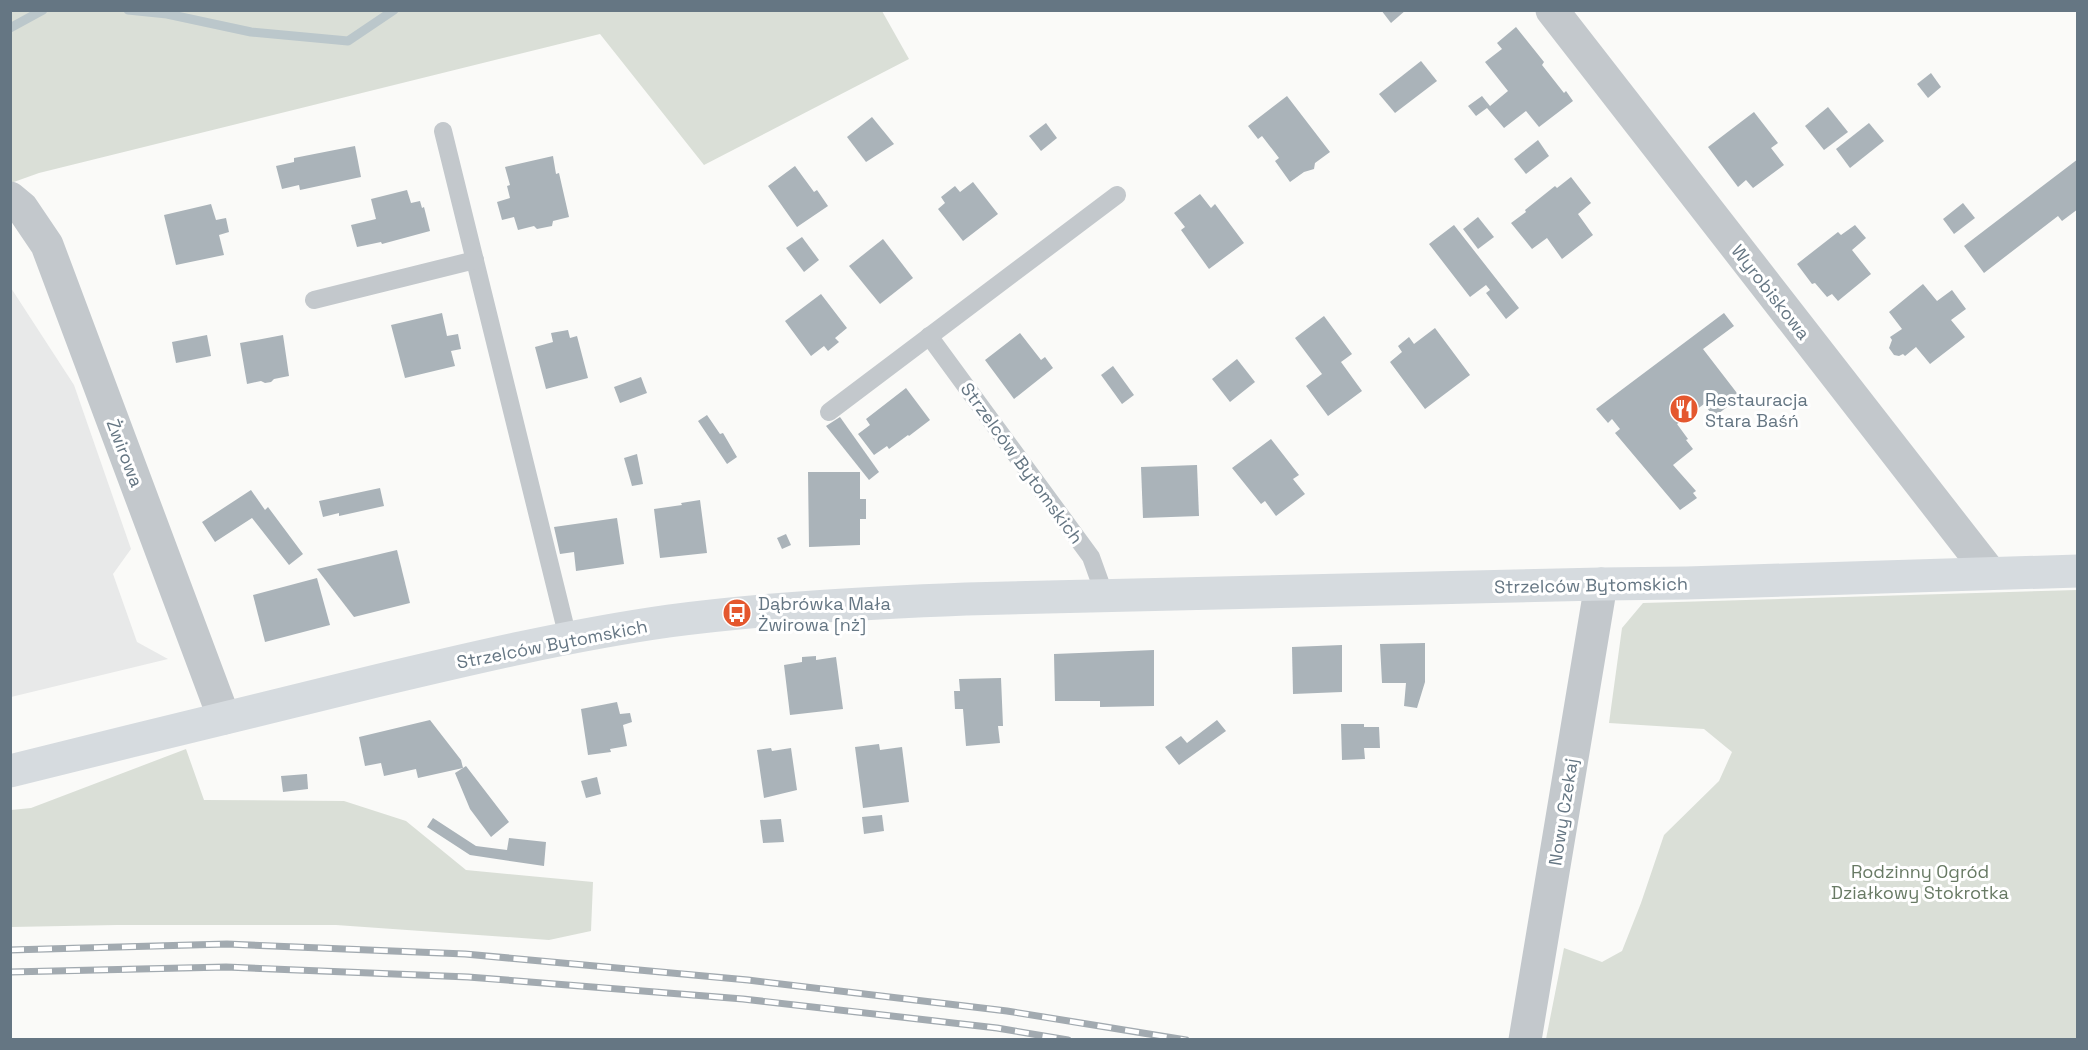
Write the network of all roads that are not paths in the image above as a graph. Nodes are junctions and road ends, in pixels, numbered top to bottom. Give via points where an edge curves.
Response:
1 (1551, 10) edge
2 (443, 131) dead end
3 (1117, 195) dead end
4 (10, 198) edge
5 (475, 260) junction
6 (314, 300) dead end
7 (929, 336) junction
8 (829, 412) dead end
9 (2078, 571) edge
10 (1990, 573) junction
11 (1600, 584) junction
12 (1105, 596) junction
13 (568, 638) junction
14 (224, 718) junction
15 (10, 771) edge
16 (1525, 1040) edge

1 - 10 street, Wyrobiskowa
2 - 5 lane
3 - 7 lane
4 - 14 street, Żwirowa via 22,208 47,245
5 - 6 lane
5 - 13 lane
7 - 8 lane
7 - 12 lane, Strzelców Bytomskich via 1091,557
9 - 10 street, Strzelców Bytomskich
10 - 11 street, Strzelców Bytomskich
11 - 12 street, Strzelców Bytomskich
11 - 16 street, Nowy Czekaj
12 - 13 street, Strzelców Bytomskich via 822,605 737,613
13 - 14 street, Strzelców Bytomskich
14 - 15 street, Strzelców Bytomskich

